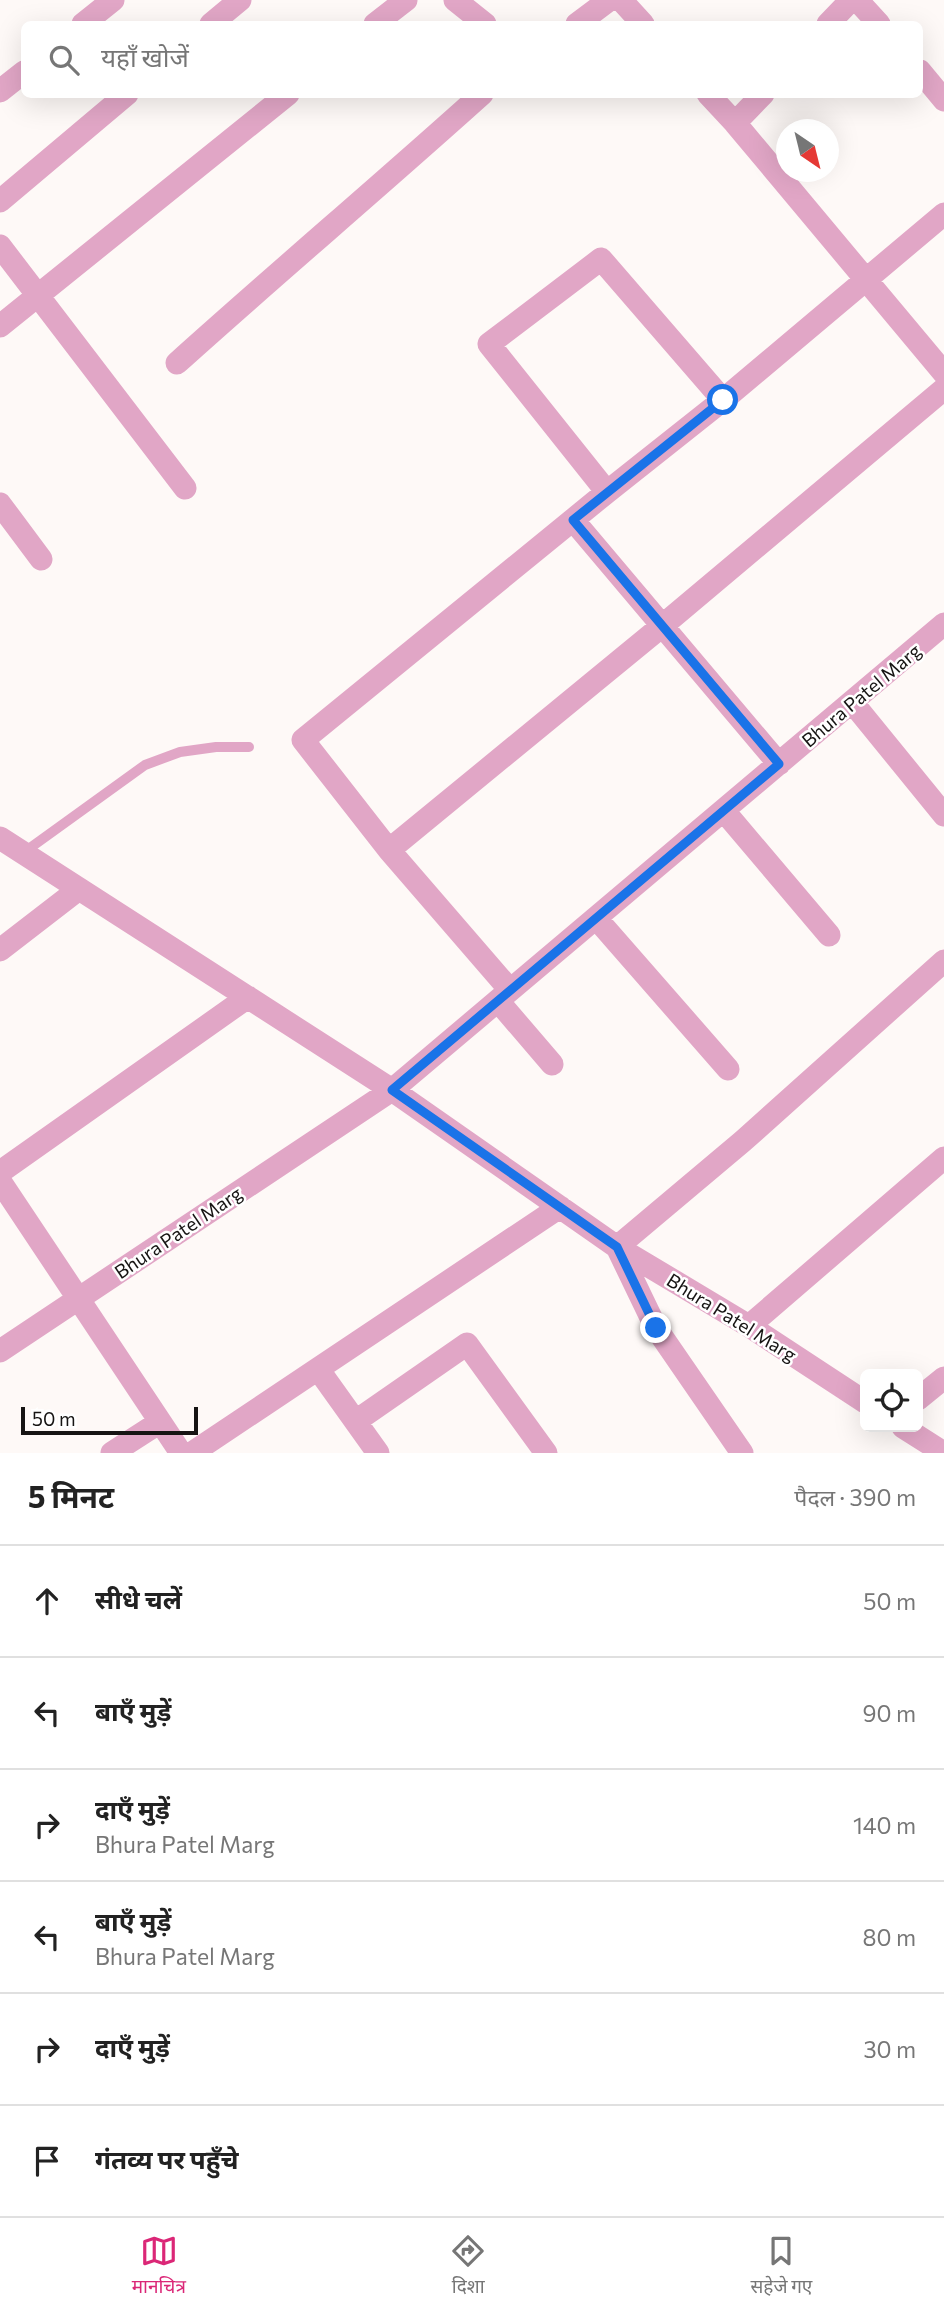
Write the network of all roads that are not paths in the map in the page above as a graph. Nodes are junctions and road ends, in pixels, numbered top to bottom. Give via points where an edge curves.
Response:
1 (113, 0) edge
2 (240, 0) edge
3 (406, 0) edge
4 (455, 0) edge
5 (609, 0) edge
6 (621, 0) edge
7 (851, 0) edge
8 (857, 0) edge
9 (87, 21) edge
10 (215, 21) edge
11 (379, 21) edge
12 (481, 21) edge
13 (581, 21) edge
14 (640, 21) edge
15 (831, 21) edge
16 (875, 21) edge
17 (21, 74) edge
18 (923, 76) edge
19 (0, 91) edge
20 (122, 98) edge
21 (283, 98) edge
22 (478, 98) edge
23 (712, 98) edge
24 (759, 98) edge
25 (944, 100) edge
26 (735, 123) junction
27 (0, 201) edge
28 (944, 214) edge
29 (0, 246) edge
30 (866, 279) junction
31 (38, 296) junction
32 (0, 326) edge
33 (177, 363) dead end
34 (944, 373) edge
35 (944, 389) edge
36 (723, 400) junction
37 (185, 488) dead end
38 (607, 492) junction
39 (0, 503) edge
40 (573, 520) junction
41 (41, 559) dead end
42 (944, 624) edge
43 (662, 626) junction
44 (852, 702) junction
45 (249, 747) dead end
46 (779, 764) junction
47 (724, 811) junction
48 (944, 815) edge
49 (0, 838) edge
50 (389, 850) junction
51 (23, 853) junction
52 (79, 889) junction
53 (596, 918) junction
54 (829, 935) dead end
55 (0, 950) edge
56 (944, 961) edge
57 (504, 996) junction
58 (248, 997) junction
59 (552, 1063) dead end
60 (728, 1069) dead end
61 (392, 1090) junction
62 (944, 1158) edge
63 (0, 1172) edge
64 (0, 1181) edge
65 (560, 1207) junction
66 (617, 1247) junction
67 (78, 1299) junction
68 (749, 1326) junction
69 (0, 1351) edge
70 (318, 1369) junction
71 (944, 1378) edge
72 (923, 1395) edge
73 (860, 1399) edge
74 (160, 1422) junction
75 (356, 1422) junction
76 (911, 1432) edge
77 (368, 1450) edge
78 (112, 1453) edge
79 (181, 1453) edge
80 (192, 1453) edge
81 (547, 1453) edge
82 (742, 1453) edge
83 (944, 1453) edge

1 - 9 street
2 - 10 street
3 - 11 street
4 - 12 street
5 - 13 street
6 - 14 street
7 - 15 street
8 - 16 street
17 - 19 street
18 - 25 street
20 - 27 street
21 - 31 street
22 - 33 street
23 - 26 street
24 - 26 street
26 - 30 street
28 - 30 street
29 - 31 street
30 - 34 street
30 - 36 street
31 - 32 street
31 - 37 street
35 - 43 street
36 - 38 street
36 - 38 street via 601,259 489,344
38 - 40 street
39 - 41 street
40 - 43 street
40 - 50 street via 303,740
42 - 44 street, Bhura Patel Marg
43 - 46 street
43 - 50 street
44 - 46 street, Bhura Patel Marg
44 - 48 street
45 - 51 lane via 180,752 145,765
46 - 47 street, Bhura Patel Marg
47 - 53 street, Bhura Patel Marg
47 - 54 street
49 - 51 street
50 - 57 street
51 - 52 street
52 - 55 street
52 - 58 street
53 - 57 street, Bhura Patel Marg
53 - 60 street
56 - 66 street
57 - 59 street
57 - 61 street, Bhura Patel Marg
58 - 61 street
58 - 63 street
61 - 65 street, Bhura Patel Marg
61 - 67 street, Bhura Patel Marg
62 - 68 street
64 - 67 street
65 - 66 street, Bhura Patel Marg
65 - 70 street
66 - 68 street, Bhura Patel Marg
66 - 82 street via 656,1328
67 - 69 street, Bhura Patel Marg
67 - 74 street
68 - 73 street, Bhura Patel Marg
70 - 75 street
70 - 80 street
71 - 72 street
74 - 78 street
74 - 79 street
75 - 77 street
75 - 81 street via 467,1344
76 - 83 street

